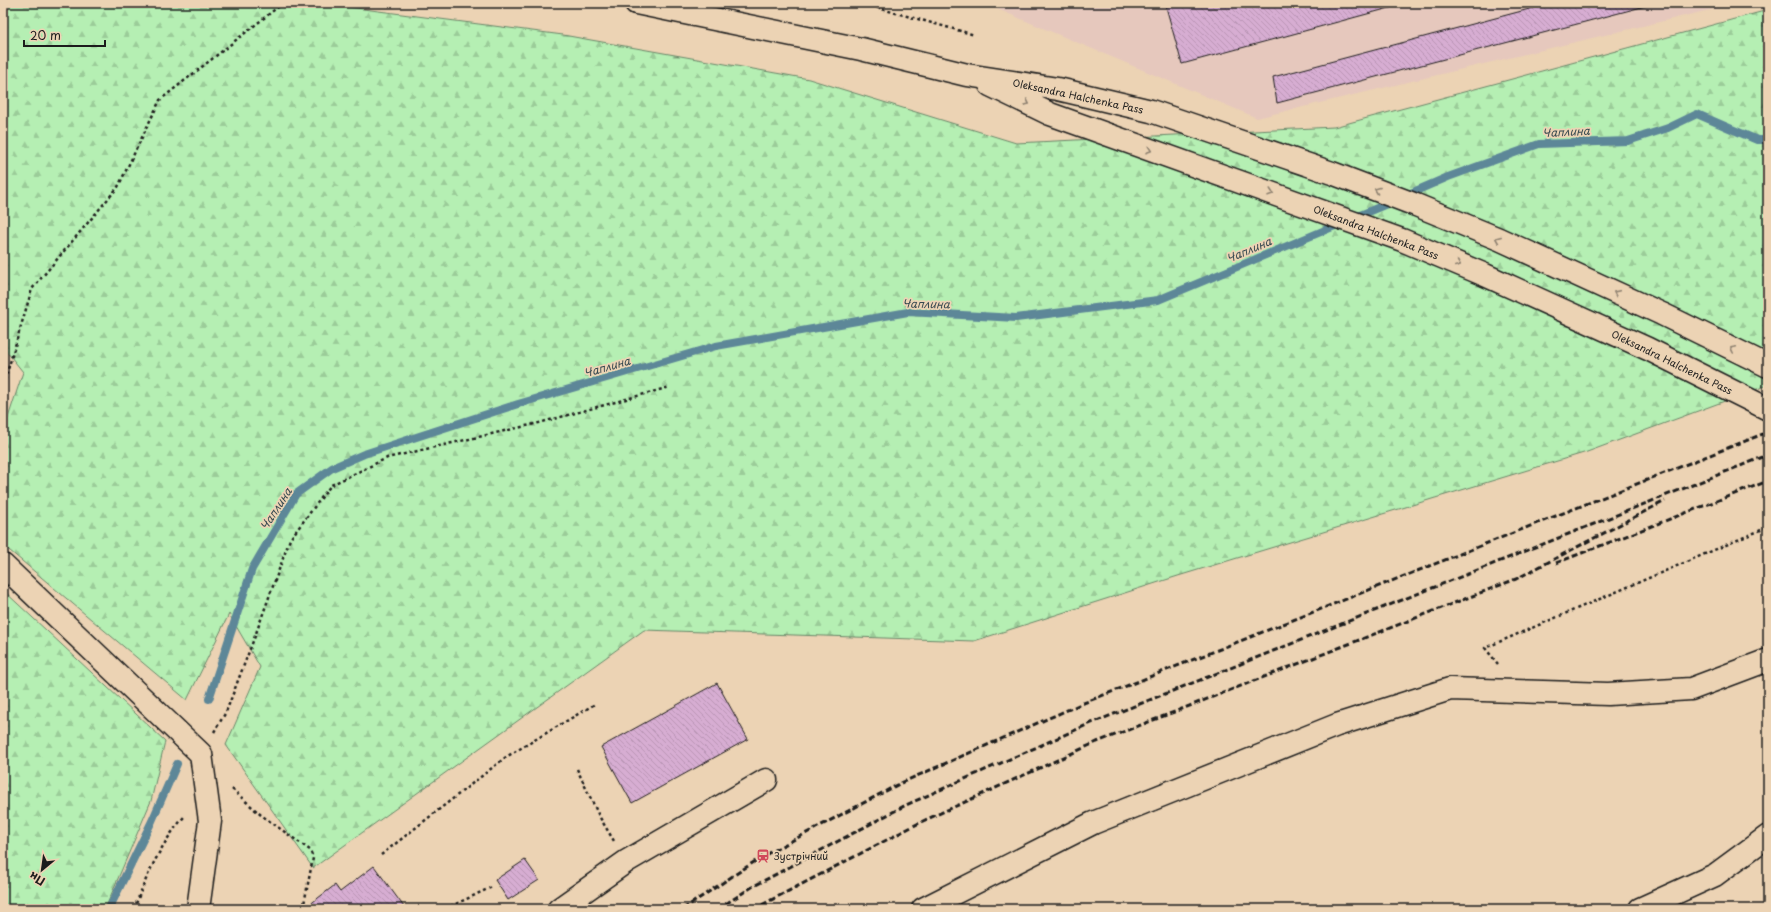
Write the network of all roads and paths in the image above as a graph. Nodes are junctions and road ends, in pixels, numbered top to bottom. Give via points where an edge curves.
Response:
1 (283, 3) edge
2 (636, 3) edge
3 (871, 6) dead end
4 (975, 35) dead end
5 (967, 74) junction
6 (1768, 366) edge
7 (3, 386) edge
8 (670, 387) dead end
9 (1768, 409) edge
10 (1768, 527) edge
11 (3, 565) edge
12 (1768, 660) edge
13 (1499, 665) dead end
14 (595, 704) dead end
15 (201, 754) junction
16 (576, 769) dead end
17 (766, 780) dead end
18 (207, 792) junction
19 (261, 815) dead end
20 (1768, 836) edge
21 (381, 855) dead end
22 (627, 862) junction
23 (492, 887) dead end
24 (134, 909) edge
25 (198, 909) edge
26 (304, 909) edge
27 (445, 909) edge
28 (559, 909) edge
29 (923, 909) edge
30 (1640, 909) edge

1 - 7 path via 160,100 118,187 32,289
2 - 5 main road via 861,49
3 - 4 path
6 -> 5 main road, Oleksandra Halchenka Pass via 1499,239 1332,173 1151,111 1058,89
5 -> 9 main road, Oleksandra Halchenka Pass via 1050,114 1402,240 1648,349
8 - 15 path via 539,423 387,458 331,485 290,539 226,712
10 - 13 path via 1485,648
11 - 15 main road
12 - 29 main road via 1691,689 1608,694 1450,689 1337,725 1093,823
14 - 21 path via 506,757
15 - 18 main road
16 - 22 path via 599,816
17 - 22 main road
18 - 24 path via 174,828 146,878
18 - 25 main road via 210,821
19 - 26 path via 310,850 312,858
20 - 30 main road via 1715,874
22 - 28 main road
23 - 27 path

